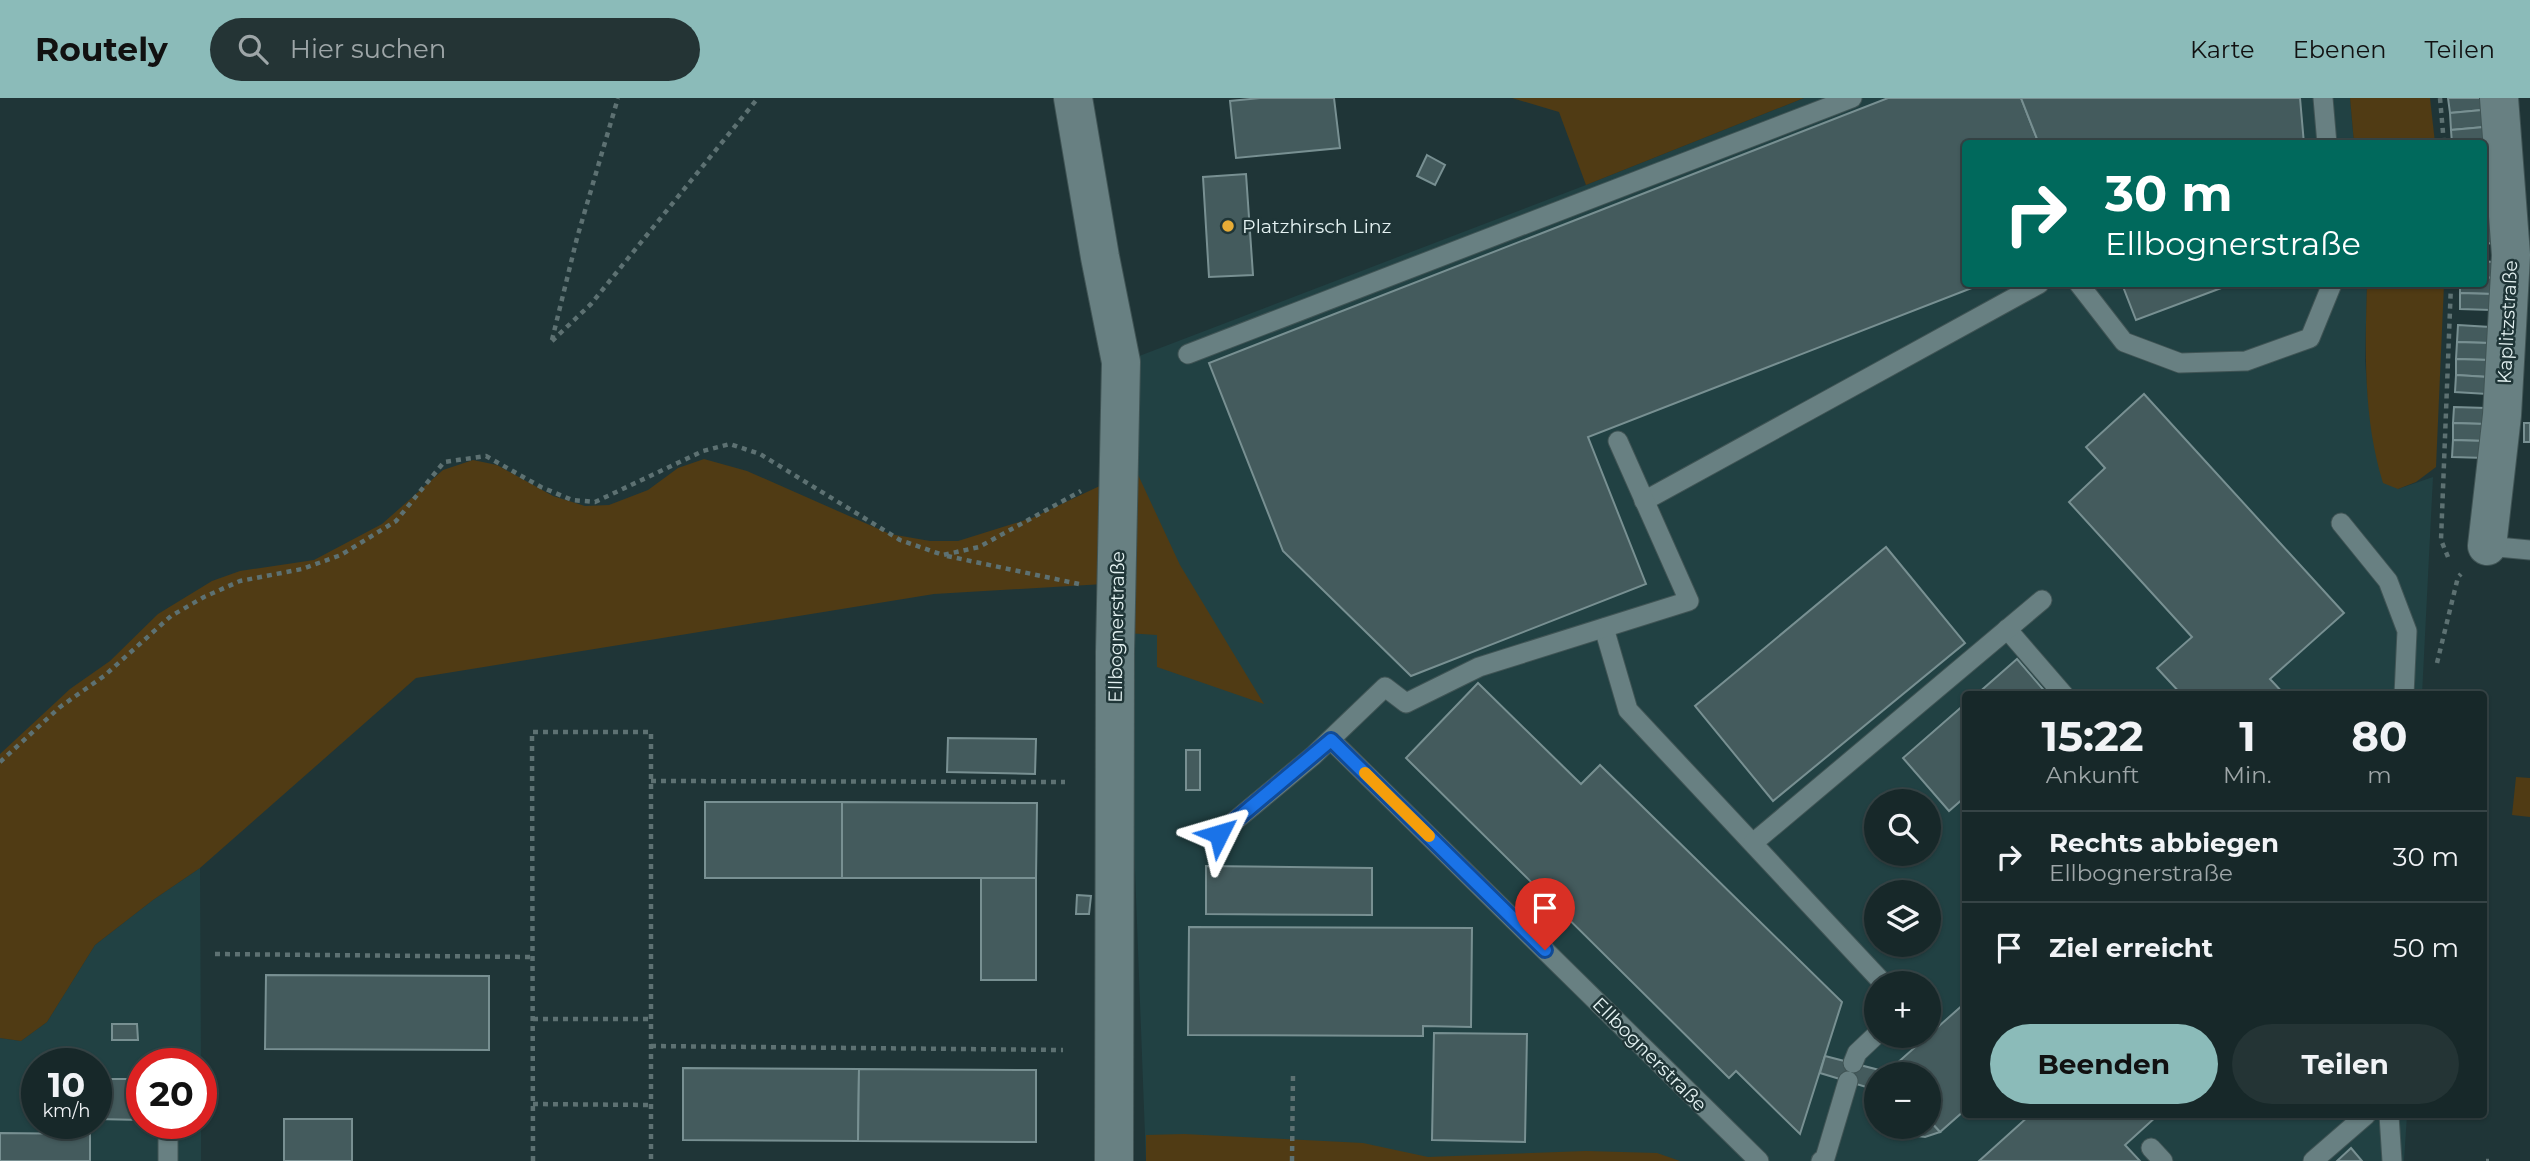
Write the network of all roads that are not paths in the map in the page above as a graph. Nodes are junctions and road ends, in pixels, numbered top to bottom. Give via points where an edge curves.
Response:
1 (1073, 98) edge
2 (1852, 98) edge
3 (2323, 98) edge
4 (2499, 98) edge
5 (2327, 140) edge
6 (2034, 287) edge
7 (2081, 287) edge
8 (2331, 287) edge
9 (1188, 355) dead end
10 (1618, 441) dead end
11 (1644, 501) junction
12 (2341, 523) dead end
13 (2487, 546) joint
14 (2530, 550) edge
15 (2042, 600) dead end
16 (1604, 628) junction
17 (2007, 629) junction
18 (2061, 691) edge
19 (2404, 691) edge
20 (1331, 740) junction
21 (1219, 834) dead end
22 (1753, 843) junction
23 (1872, 971) edge
24 (1864, 1046) edge
25 (2363, 1118) edge
26 (2389, 1118) edge
27 (168, 1139) edge
28 (168, 1161) edge
29 (1114, 1161) edge
30 (1759, 1161) edge
31 (1821, 1161) edge
32 (2313, 1161) edge
33 (2392, 1161) edge

1 - 29 street, Ellbognerstraße via 1121,362
2 - 9 lane
3 - 5 lane
4 - 13 street, Kaplitzstraße via 2511,255 2502,415
6 - 11 lane
7 - 8 lane via 2124,342 2180,363 2246,361 2311,338
10 - 11 lane
11 - 16 lane via 1689,601
12 - 19 lane via 2388,581 2407,631
13 - 14 lane
15 - 17 lane
16 - 20 lane via 1479,667 1406,703 1385,687
16 - 22 lane via 1628,710
17 - 18 lane
17 - 22 lane
20 - 21 lane
20 - 30 lane, Ellbognerstraße
22 - 23 lane
24 - 31 lane via 1857,1053
25 - 32 lane
26 - 33 lane
27 - 28 lane

